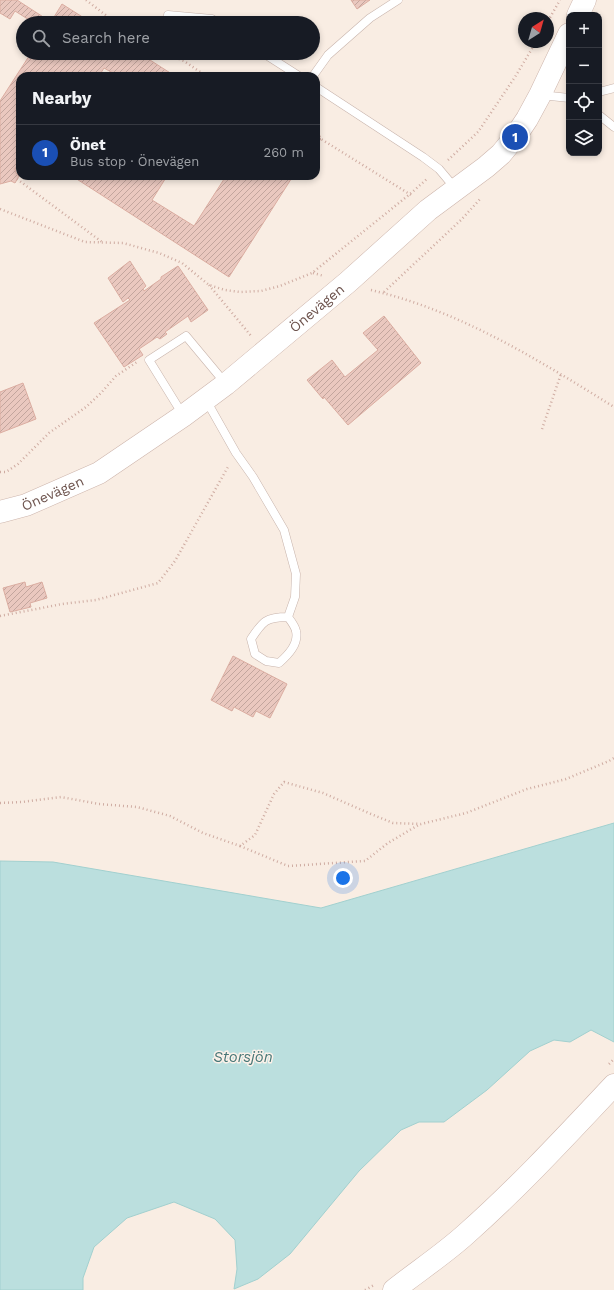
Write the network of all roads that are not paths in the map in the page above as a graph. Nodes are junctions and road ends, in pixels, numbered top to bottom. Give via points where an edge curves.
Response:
1 (398, 0) edge
2 (585, 0) edge
3 (579, 12) edge
4 (168, 15) dead end
5 (179, 16) edge
6 (566, 40) edge
7 (274, 60) edge
8 (292, 72) edge
9 (316, 72) edge
10 (614, 88) edge
11 (320, 90) edge
12 (602, 91) edge
13 (540, 95) junction
14 (566, 98) edge
15 (602, 117) edge
16 (614, 127) edge
17 (456, 189) junction
18 (226, 384) junction
19 (206, 400) junction
20 (184, 416) junction
21 (0, 512) edge
22 (288, 617) junction
23 (614, 1085) edge
24 (394, 1290) edge

1 - 9 lane via 370,18 328,55
2 - 3 street
4 - 5 lane
6 - 13 street, Önevägen
7 - 8 lane
10 - 12 lane
11 - 17 lane via 439,169
13 - 14 lane
13 - 17 street, Önevägen via 516,137 501,154
15 - 16 lane
17 - 18 street, Önevägen via 428,210 348,282
18 - 19 street, Önevägen
18 - 20 lane via 186,336 149,360
19 - 20 street, Önevägen
19 - 22 lane via 284,530 296,574 295,597
20 - 21 street, Önevägen via 99,473 26,505
22 - 22 lane via 273,617 261,625 251,638 255,654 266,661 279,662 291,652 297,637 296,629
23 - 24 street via 507,1196 465,1235

